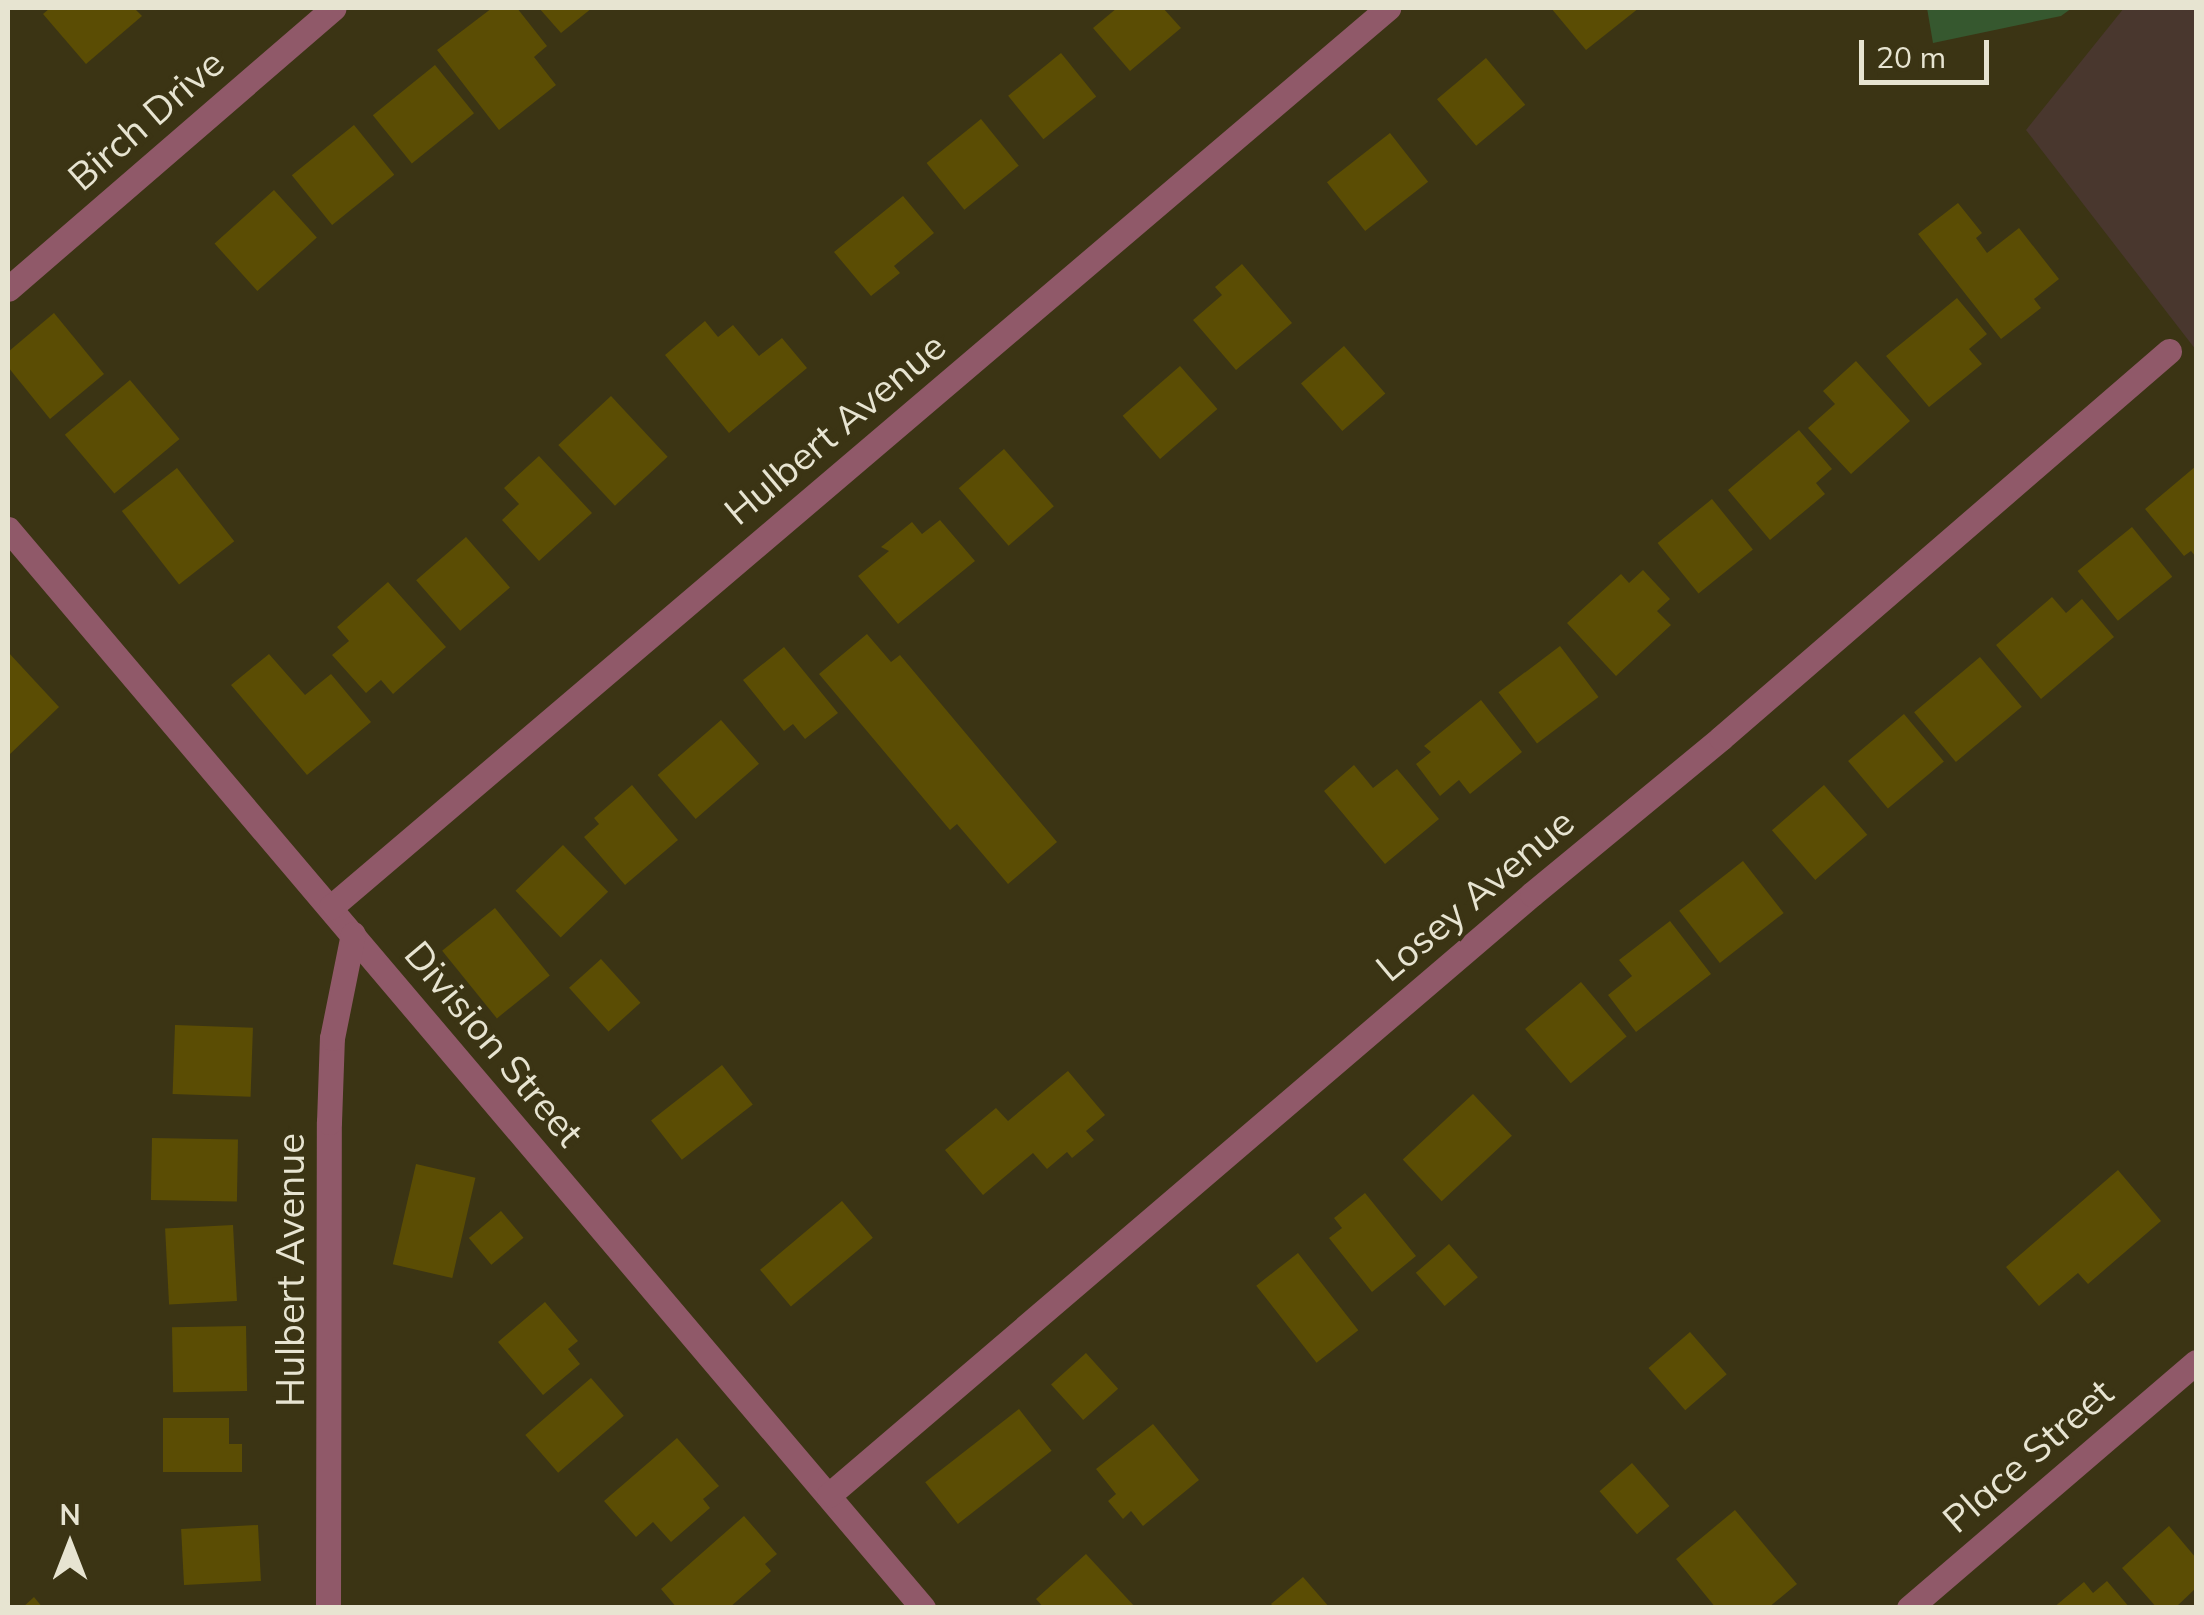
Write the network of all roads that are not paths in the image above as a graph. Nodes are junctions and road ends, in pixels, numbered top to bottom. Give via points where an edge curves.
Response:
1 (334, 8) edge
2 (1388, 8) edge
3 (8, 289) edge
4 (2168, 350) dead end
5 (8, 528) edge
6 (331, 908) junction
7 (352, 934) junction
8 (2196, 1362) edge
9 (829, 1495) junction
10 (328, 1608) edge
11 (923, 1608) edge
12 (1909, 1608) edge

1 - 3 street, Birch Drive
2 - 6 street, Hulbert Avenue
4 - 9 street, Losey Avenue
5 - 6 street, Division Street
6 - 7 street, Division Street
7 - 9 street, Division Street
7 - 10 street, Hulbert Avenue via 332,1038 328,1122
8 - 12 street, Place Street
9 - 11 street, Division Street

